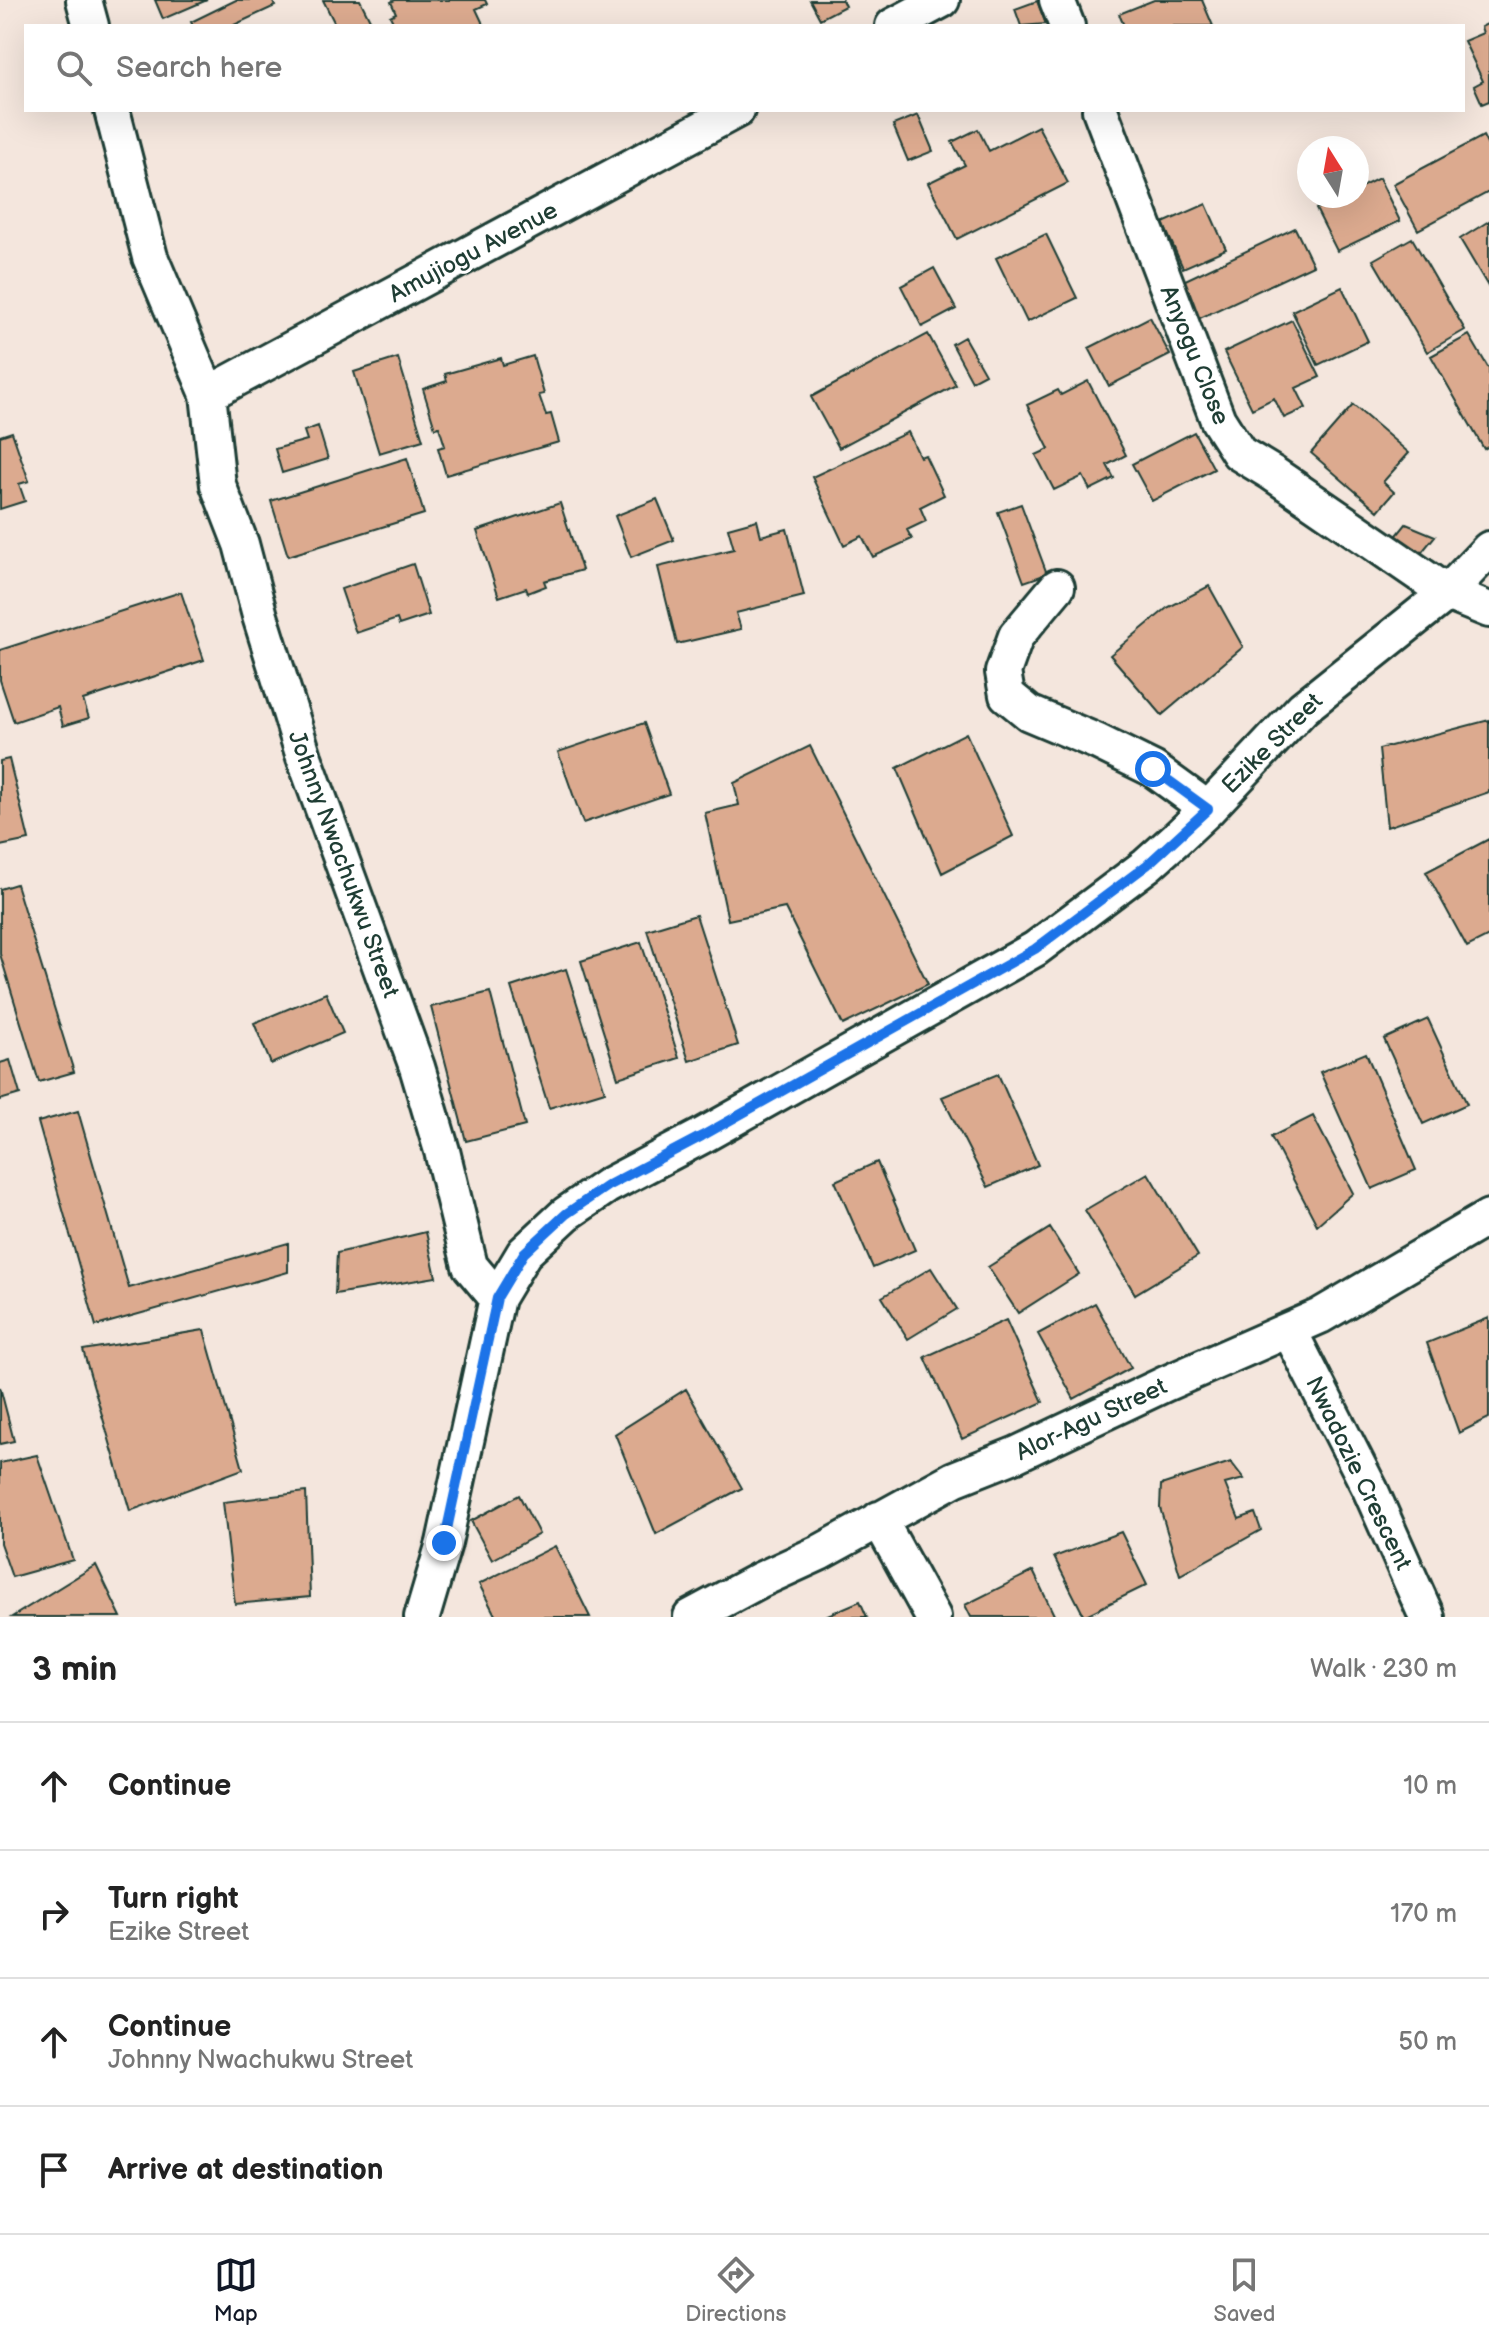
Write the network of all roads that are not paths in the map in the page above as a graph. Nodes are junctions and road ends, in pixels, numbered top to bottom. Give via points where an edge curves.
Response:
1 (84, 0) edge
2 (942, 0) edge
3 (1057, 0) edge
4 (90, 24) edge
5 (897, 24) edge
6 (1066, 24) edge
7 (113, 112) edge
8 (733, 112) edge
9 (1101, 112) edge
10 (208, 394) junction
11 (1489, 549) edge
12 (1057, 587) dead end
13 (1447, 593) junction
14 (1489, 610) edge
15 (1208, 809) junction
16 (1489, 1217) edge
17 (497, 1298) junction
18 (1289, 1330) junction
19 (879, 1519) junction
20 (422, 1617) edge
21 (691, 1617) edge
22 (933, 1617) edge
23 (1427, 1617) edge

1 - 4 street
2 - 5 street
3 - 6 street
7 - 10 street, Johnny Nwachukwu Street via 150,257
8 - 10 street, Amujiogu Avenue
9 - 13 street, Anyogu Close via 1218,420 1239,453
10 - 17 street, Johnny Nwachukwu Street via 218,485 241,544 304,757 417,1067 470,1266
11 - 13 street, Ezike Street
12 - 15 street via 1016,636 1003,672 1007,695 1029,713 1153,769
13 - 14 street, Anyogu Close
13 - 15 street, Ezike Street via 1303,708
15 - 17 street, Ezike Street via 1147,865 1035,949 656,1158 566,1214 524,1253
16 - 18 street, Alor-Agu Street
17 - 20 street via 444,1543
18 - 19 street, Alor-Agu Street via 954,1479
18 - 23 street, Nwadozie Crescent via 1370,1489
19 - 21 street, Alor-Agu Street
19 - 22 street

